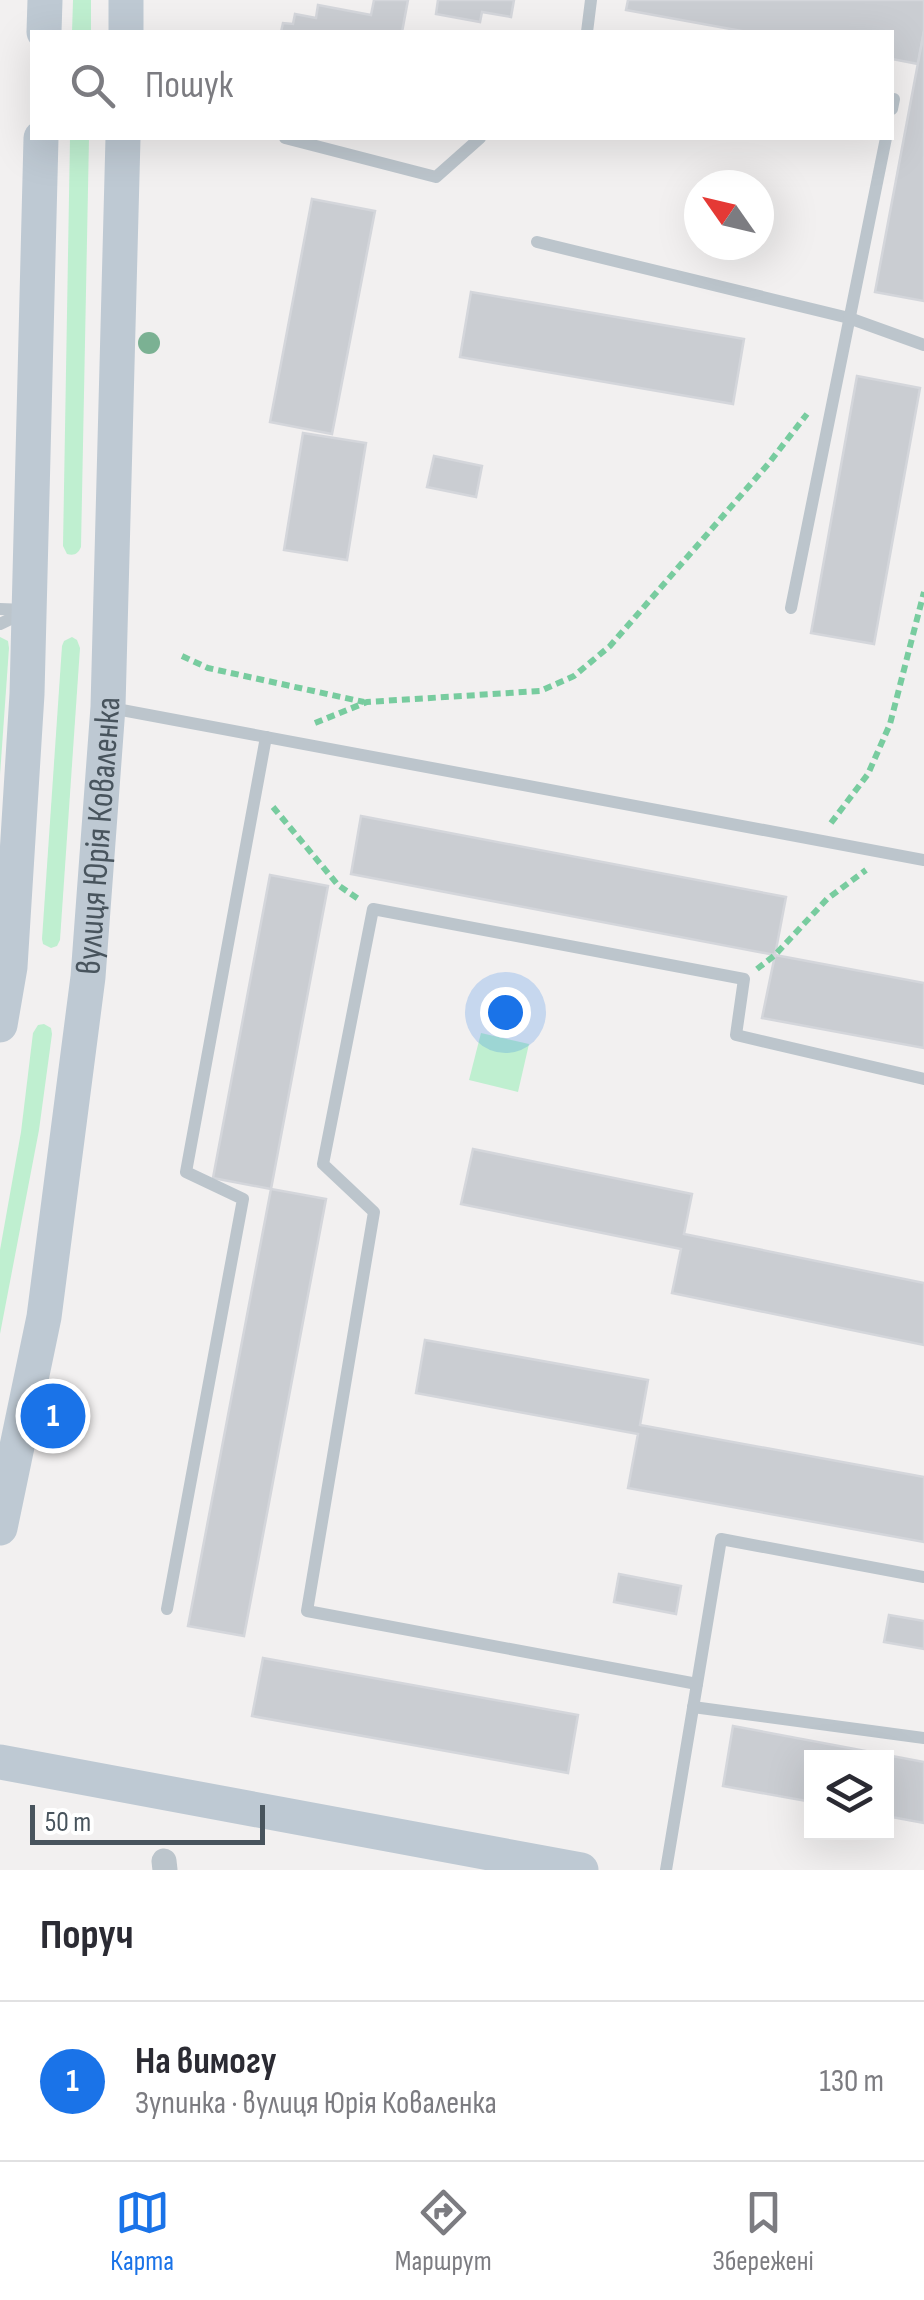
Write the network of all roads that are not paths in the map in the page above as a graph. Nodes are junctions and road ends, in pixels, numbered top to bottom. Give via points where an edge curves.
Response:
1 (45, 0) edge
2 (126, 0) edge
3 (591, 0) edge
4 (44, 30) edge
5 (126, 30) edge
6 (586, 30) edge
7 (42, 140) edge
8 (124, 140) edge
9 (293, 140) edge
10 (478, 140) edge
11 (886, 140) edge
12 (537, 242) dead end
13 (849, 318) junction
14 (924, 345) edge
15 (791, 608) dead end
16 (10, 614) edge
17 (108, 707) junction
18 (266, 738) junction
19 (924, 860) edge
20 (1, 1016) edge
21 (924, 1080) edge
22 (0, 1528) edge
23 (924, 1577) edge
24 (167, 1609) dead end
25 (697, 1684) junction
26 (693, 1707) junction
27 (924, 1738) edge
28 (0, 1762) edge
29 (580, 1870) edge
30 (666, 1870) edge

1 - 4 street
2 - 5 street
3 - 6 lane
7 - 16 street
8 - 17 street, вулиця Юрія Коваленка
9 - 10 lane via 436,177
11 - 13 lane
12 - 13 lane
13 - 14 lane
13 - 15 lane
16 - 20 street via 27,694 10,967
17 - 18 lane
17 - 22 street, вулиця Юрія Коваленка via 88,977 64,1166 44,1317
18 - 19 lane
18 - 24 lane via 186,1172 244,1199
21 - 25 lane via 736,1036 744,979 373,909 323,1164 374,1212 307,1611
23 - 25 lane via 721,1539
25 - 26 lane
26 - 27 lane
26 - 30 lane
28 - 29 street

